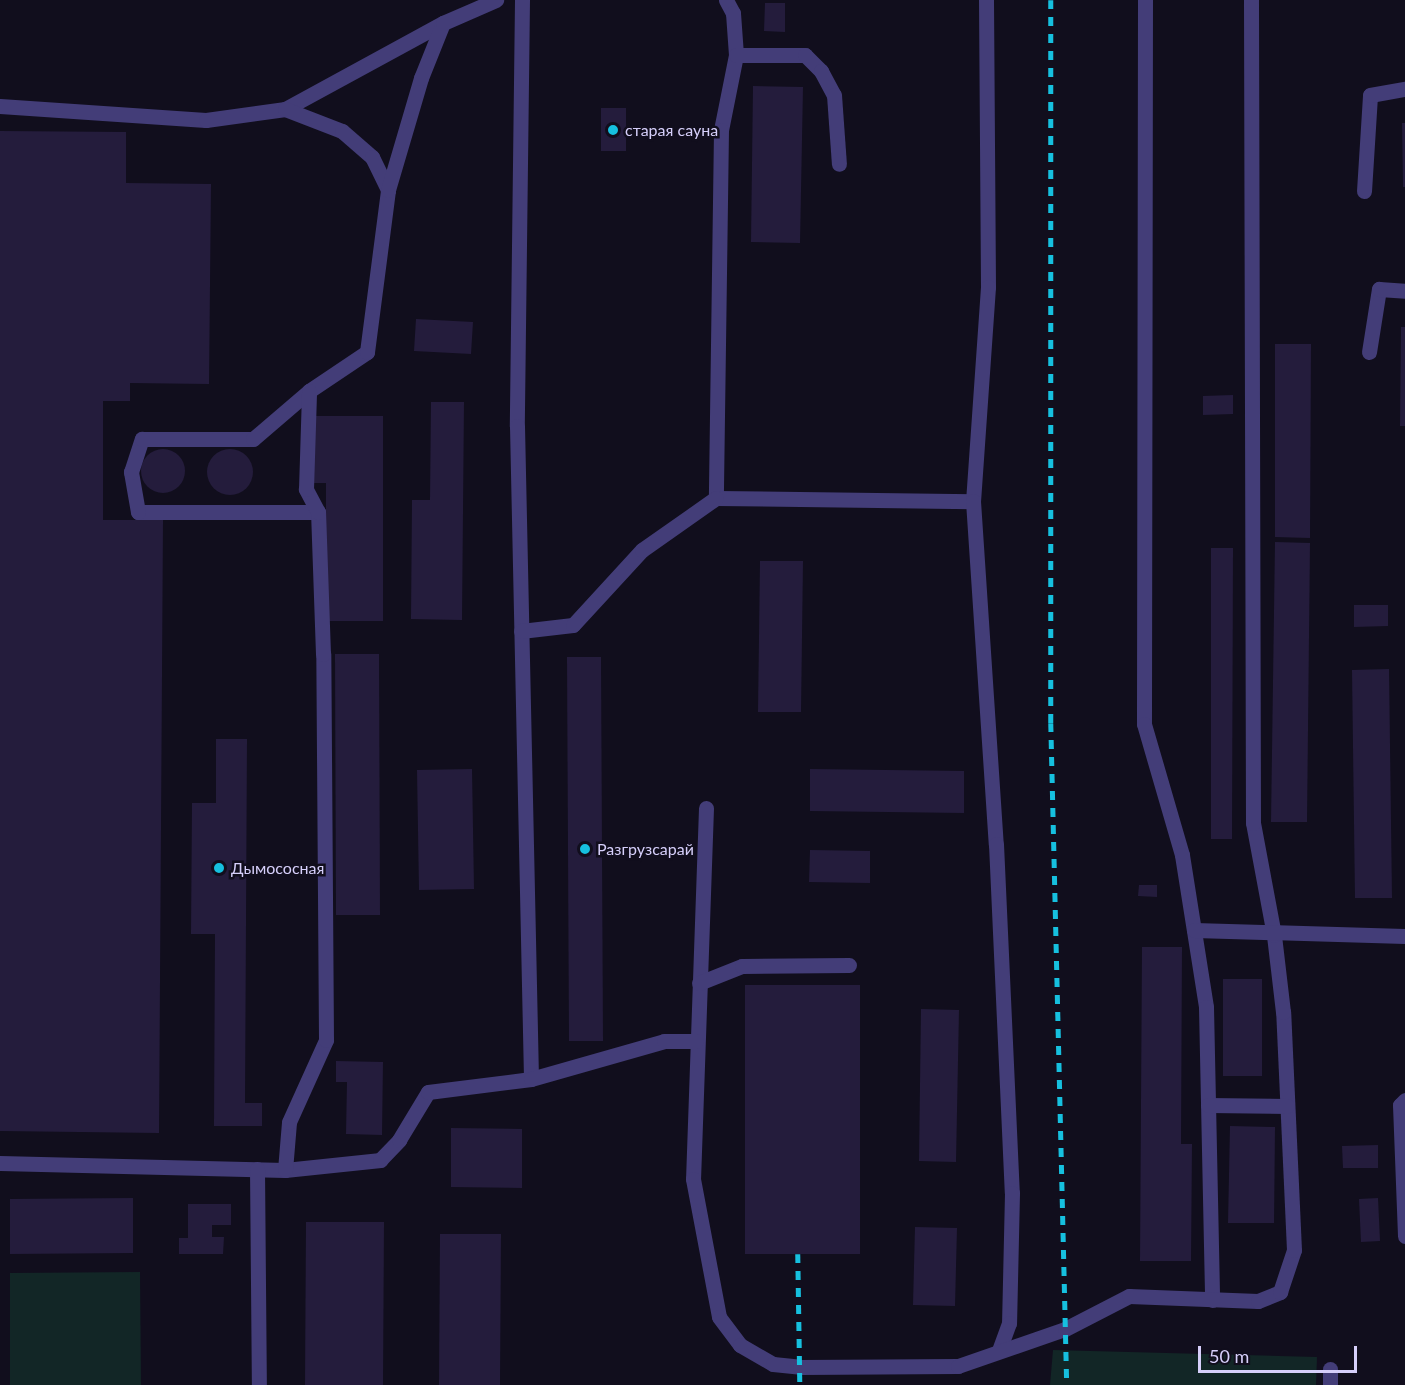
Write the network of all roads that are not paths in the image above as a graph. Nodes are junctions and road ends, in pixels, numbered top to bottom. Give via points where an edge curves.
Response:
1 (522, 0) edge
2 (726, 0) edge
3 (986, 0) edge
4 (1145, 0) edge
5 (1251, 0) edge
6 (486, 2) edge
7 (443, 23) junction
8 (736, 55) junction
9 (1405, 89) edge
10 (0, 106) edge
11 (285, 109) junction
12 (839, 164) dead end
13 (388, 190) junction
14 (1364, 191) dead end
15 (1405, 291) edge
16 (1369, 352) dead end
17 (309, 391) junction
18 (716, 498) junction
19 (973, 501) junction
20 (318, 512) junction
21 (521, 631) junction
22 (706, 808) dead end
23 (1194, 930) junction
24 (1274, 935) junction
25 (1405, 936) edge
26 (849, 965) dead end
27 (699, 983) junction
28 (696, 1041) junction
29 (531, 1079) junction
30 (1405, 1100) edge
31 (1208, 1106) junction
32 (1287, 1106) junction
33 (0, 1163) edge
34 (257, 1169) junction
35 (285, 1170) junction
36 (1405, 1236) edge
37 (1212, 1300) junction
38 (1000, 1348) junction
39 (1330, 1369) dead end
40 (259, 1385) edge
41 (1330, 1385) edge

1 - 21 lane via 517,426
2 - 8 lane via 733,13
3 - 19 lane via 988,287
4 - 23 lane via 1144,724 1182,855
5 - 24 lane via 1253,823
6 - 7 lane
7 - 11 lane
7 - 13 lane via 421,78
8 - 12 lane via 805,55 821,71 834,95
8 - 18 lane via 721,130
9 - 14 lane via 1370,95
10 - 11 lane via 206,120
11 - 13 lane via 342,131 372,157
13 - 17 lane via 368,352
15 - 16 lane via 1379,289
17 - 20 lane via 306,489
17 - 20 lane via 252,439 142,438 131,472 138,512
18 - 19 lane
18 - 21 lane via 642,550 573,625
19 - 38 lane via 996,844 1012,1193 1009,1323
20 - 35 lane via 326,1040 289,1122
21 - 29 lane
22 - 27 lane
23 - 24 lane
23 - 31 lane via 1206,1007
24 - 25 lane
24 - 32 lane
26 - 27 lane via 742,966
27 - 28 lane
28 - 29 lane via 664,1041
28 - 38 lane via 693,1179 719,1317 740,1345 772,1364 800,1368 958,1366
29 - 35 lane via 428,1092 399,1140 380,1160
30 - 36 lane via 1400,1105
31 - 32 lane
31 - 37 lane
32 - 37 lane via 1294,1250 1280,1292 1258,1301
33 - 34 lane
34 - 35 lane
34 - 40 lane
37 - 38 lane via 1129,1296 1065,1329 1019,1346
39 - 41 lane

